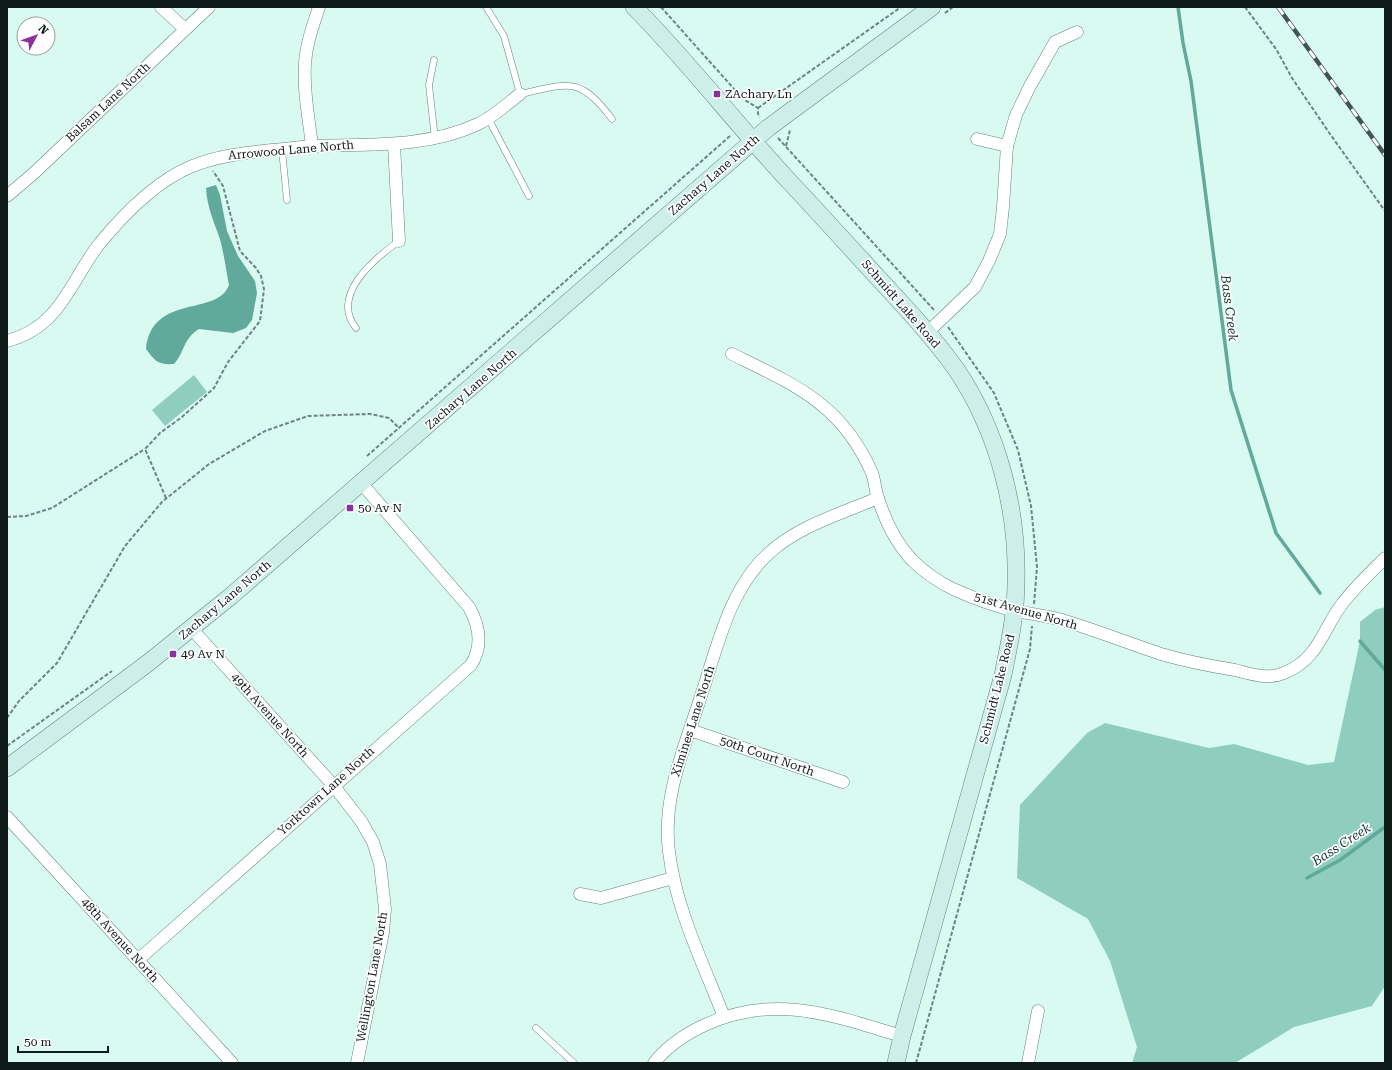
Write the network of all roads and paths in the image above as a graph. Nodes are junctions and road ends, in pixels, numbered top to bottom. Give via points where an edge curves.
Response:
1 (161, 7) edge
2 (208, 7) edge
3 (319, 7) edge
4 (486, 7) edge
5 (634, 7) edge
6 (661, 7) edge
7 (901, 7) edge
8 (932, 7) edge
9 (1245, 7) edge
10 (185, 29) junction
11 (1077, 32) dead end
12 (434, 60) dead end
13 (520, 94) junction
14 (758, 108) junction
15 (758, 114) junction
16 (488, 118) junction
17 (612, 119) dead end
18 (740, 128) junction
19 (768, 128) junction
20 (435, 139) junction
21 (977, 139) dead end
22 (752, 142) junction
23 (394, 144) junction
24 (312, 146) junction
25 (1007, 146) junction
26 (282, 150) junction
27 (211, 160) junction
28 (7, 196) edge
29 (529, 196) dead end
30 (287, 200) dead end
31 (1385, 211) edge
32 (399, 241) joint
33 (942, 319) junction
34 (356, 328) dead end
35 (928, 332) junction
36 (7, 341) edge
37 (732, 354) dead end
38 (399, 428) junction
39 (145, 449) junction
40 (366, 458) dead end
41 (362, 484) junction
42 (166, 498) junction
43 (878, 498) junction
44 (7, 517) edge
45 (1385, 558) edge
46 (1014, 610) junction
47 (1033, 615) junction
48 (191, 628) junction
49 (118, 667) dead end
50 (7, 718) edge
51 (690, 730) junction
52 (7, 746) edge
53 (7, 768) edge
54 (843, 782) dead end
55 (333, 785) junction
56 (7, 817) edge
57 (673, 878) junction
58 (580, 894) dead end
59 (138, 960) junction
60 (1038, 1010) dead end
61 (724, 1016) junction
62 (536, 1028) dead end
63 (902, 1036) junction
64 (232, 1063) edge
65 (357, 1063) edge
66 (574, 1063) edge
67 (654, 1063) edge
68 (896, 1063) edge
69 (916, 1063) edge
70 (1028, 1063) edge

1 - 10 street
2 - 10 street, Balsam Lane North
3 - 24 street via 309,39 305,64 305,89
4 - 13 lane via 504,36
5 - 18 street, Schmidt Lake Road
6 - 14 path via 743,99
7 - 14 path
8 - 19 street, Zachary Lane North
9 - 31 path
10 - 28 street, Balsam Lane North
11 - 25 street via 1055,42 1016,115
12 - 20 lane via 429,85
13 - 16 street, Arrowood Lane North
13 - 17 lane via 565,85 578,87 597,101
14 - 15 path
15 - 18 path
15 - 19 path
16 - 20 street, Arrowood Lane North
16 - 29 lane
18 - 22 street, Schmidt Lake Road
18 - 38 path
19 - 22 street, Zachary Lane North
19 - 33 path
20 - 23 street, Arrowood Lane North
21 - 25 street
22 - 35 street, Schmidt Lake Road
22 - 41 street, Zachary Lane North
23 - 24 street, Arrowood Lane North
23 - 32 street
24 - 26 street, Arrowood Lane North
25 - 33 street via 1003,207 997,241 975,287
26 - 27 street, Arrowood Lane North via 224,156
26 - 30 lane
27 - 36 street, Arrowood Lane North via 189,167 163,182 141,201 100,244 60,307 30,331
27 - 39 path via 214,172 223,186 238,246 260,276 264,289 260,321 228,362 214,388 160,433
32 - 34 lane via 383,252 352,289 348,303 349,314
33 - 35 street
33 - 47 path via 994,393 1018,450 1032,513 1037,567
35 - 46 street, Schmidt Lake Road via 975,403 997,452 1009,496 1015,541
37 - 43 street, 51st Avenue North via 786,381 830,410 847,428 862,453 873,476
38 - 40 path
38 - 42 path via 389,418 370,414 308,416 259,435 208,464
39 - 42 path
39 - 44 path via 40,514
41 - 48 street, Zachary Lane North
41 - 55 street, Yorktown Lane North via 469,607 476,620 478,634 475,659 471,665
42 - 50 path via 125,546 57,663 19,701
43 - 46 street, 51st Avenue North via 898,541 919,566 952,588
43 - 51 street, Ximines Lane North via 810,526 787,539 768,554 750,574 727,618
45 - 47 street, 51st Avenue North via 1340,606 1313,654 1300,665 1269,677 1195,663 1058,620
46 - 47 street, 51st Avenue North
46 - 63 street, Schmidt Lake Road via 1003,675
47 - 69 path via 1030,649
48 - 53 street, Zachary Lane North
48 - 55 street, 49th Avenue North
49 - 52 path
51 - 54 street, 50th Court North
51 - 57 street, Ximines Lane North via 679,757 668,819 668,850
55 - 59 street, Yorktown Lane North
55 - 65 street, Wellington Lane North via 361,821 373,842 384,885 383,932
56 - 59 street, 48th Avenue North
57 - 58 street via 601,898
57 - 61 street, Ximines Lane North via 683,911
59 - 64 street, 48th Avenue North
60 - 70 street
61 - 63 street via 772,1008 798,1009
61 - 67 street via 682,1038 662,1052
62 - 66 lane
63 - 68 street, Schmidt Lake Road

